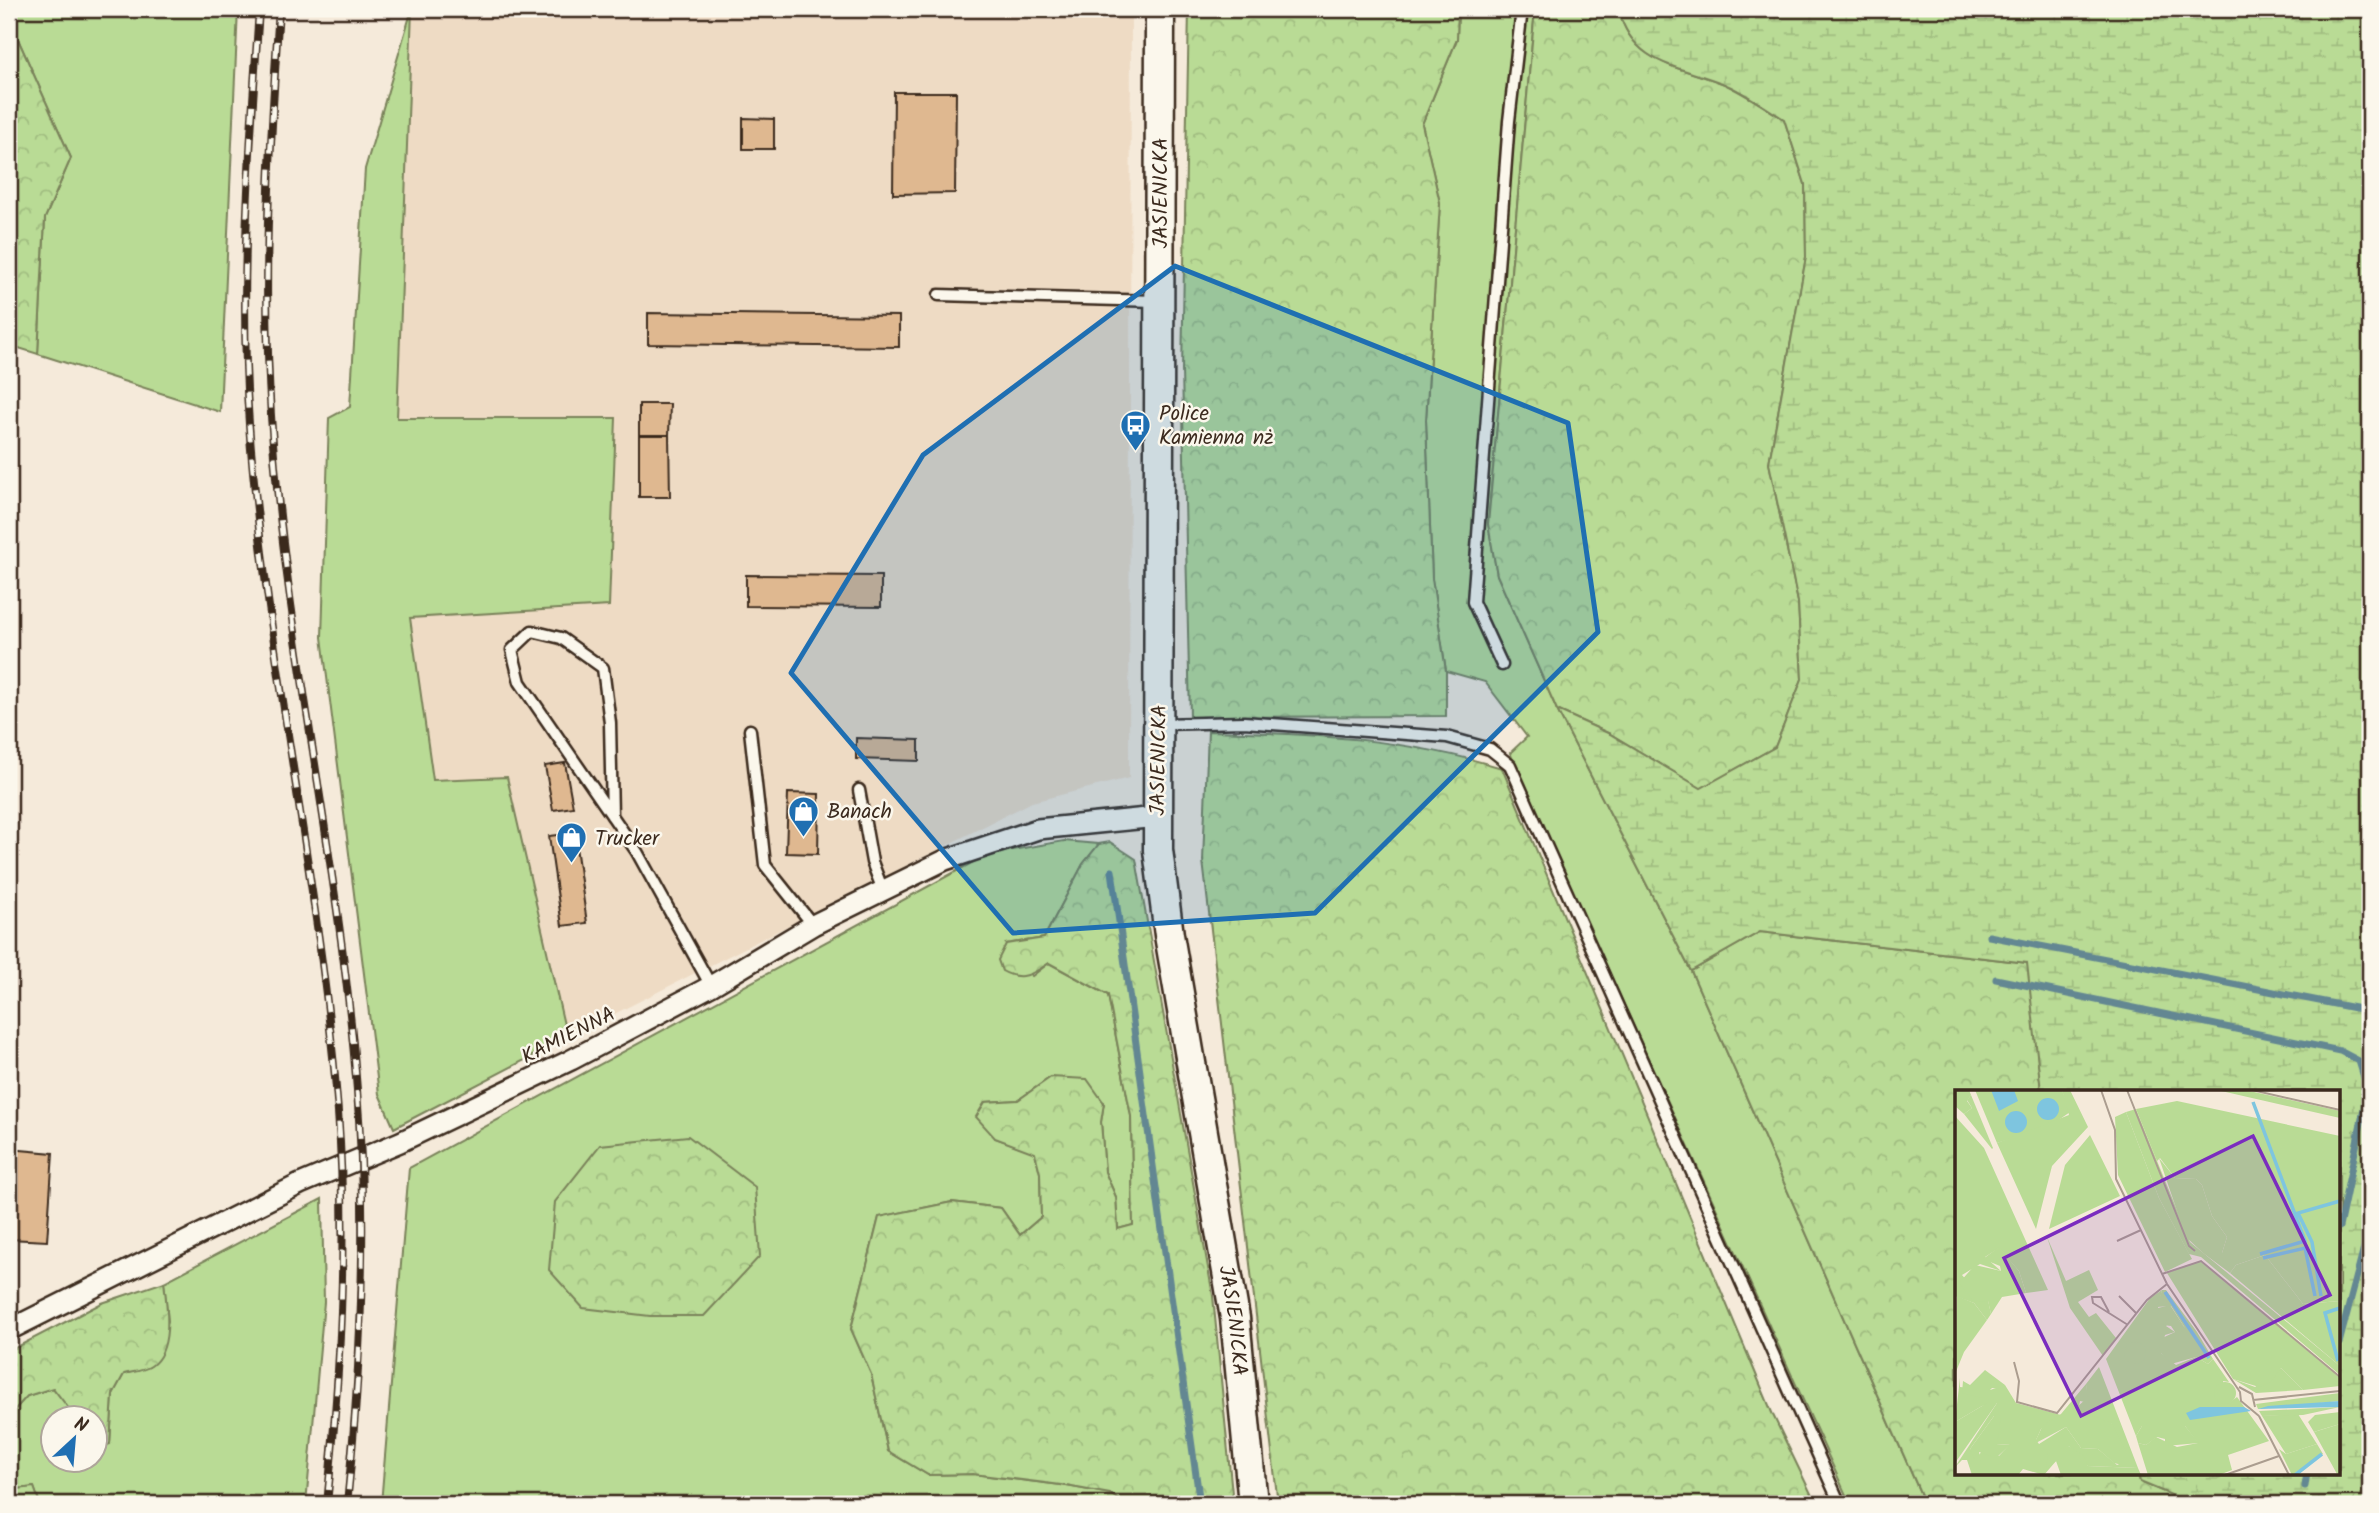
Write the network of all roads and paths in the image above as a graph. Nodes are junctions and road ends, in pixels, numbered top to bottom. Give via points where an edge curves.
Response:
1 (1160, 9) edge
2 (1522, 9) edge
3 (939, 295) dead end
4 (1161, 301) junction
5 (1502, 665) dead end
6 (1159, 724) junction
7 (750, 730) dead end
8 (859, 790) dead end
9 (612, 816) junction
10 (1157, 817) junction
11 (882, 888) junction
12 (813, 925) junction
13 (711, 985) junction
14 (9, 1330) edge
15 (1253, 1504) edge
16 (1839, 1504) edge

1 - 4 main road, JASIENICKA
2 - 5 lane via 1509,121 1473,602
3 - 4 lane
4 - 6 main road, JASIENICKA
6 - 10 main road, JASIENICKA
6 - 16 lane via 1244,722 1447,737 1490,749 1510,765
7 - 12 lane via 765,865
8 - 11 lane via 872,862
9 - 9 lane via 520,682 512,650 532,631 561,638 603,668 610,723
9 - 13 lane
10 - 11 street, KAMIENNA via 1038,829 987,844
10 - 15 main road, JASIENICKA via 1169,935 1235,1318
11 - 12 street, KAMIENNA
12 - 13 street, KAMIENNA
13 - 14 street, KAMIENNA via 571,1060 300,1184

